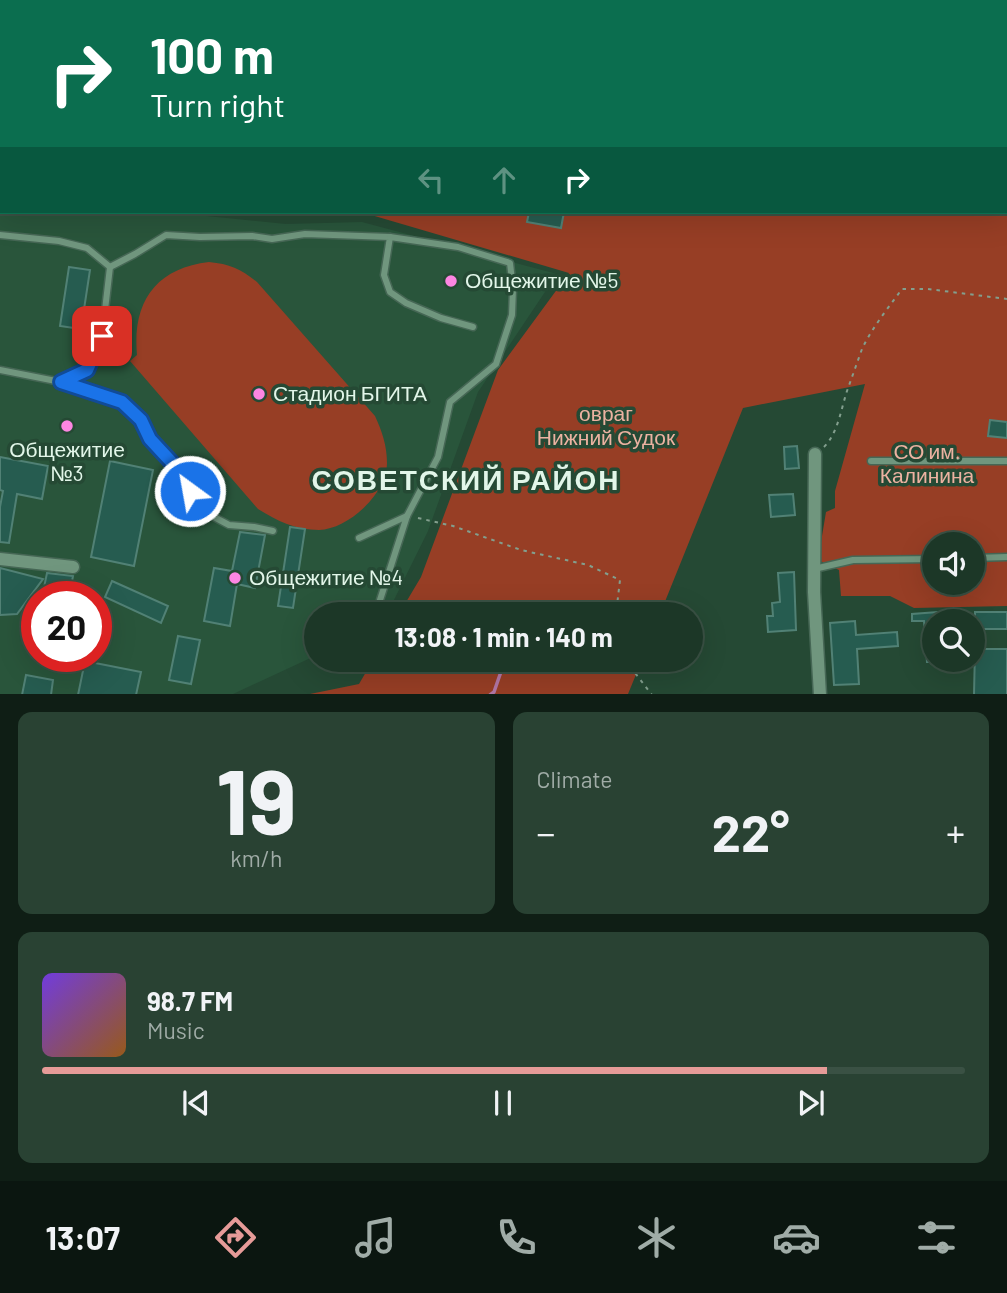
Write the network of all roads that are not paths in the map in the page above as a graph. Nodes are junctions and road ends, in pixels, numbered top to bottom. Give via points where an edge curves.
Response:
1 (0, 235) edge
2 (390, 237) junction
3 (110, 267) junction
4 (473, 327) dead end
5 (0, 370) edge
6 (61, 382) junction
7 (815, 454) road end
8 (871, 461) dead end
9 (1007, 461) edge
10 (407, 516) junction
11 (272, 531) dead end
12 (359, 538) dead end
13 (1007, 557) edge
14 (985, 558) edge
15 (0, 559) edge
16 (922, 559) edge
17 (73, 567) dead end
18 (814, 569) junction
19 (380, 600) dead end
20 (820, 694) edge

1 - 3 lane via 60,240 86,248
2 - 3 lane via 166,235
2 - 4 lane via 384,275 390,292 441,318
2 - 10 lane via 458,247 510,263 513,289 512,315 496,364 450,402 438,457
3 - 6 lane via 102,336 87,370
5 - 6 lane
6 - 11 lane via 122,402 141,420 150,439 214,517 229,525
7 - 18 street
8 - 9 lane
10 - 12 lane
10 - 19 lane
13 - 14 lane
15 - 17 street
16 - 18 lane via 853,560
18 - 20 street

